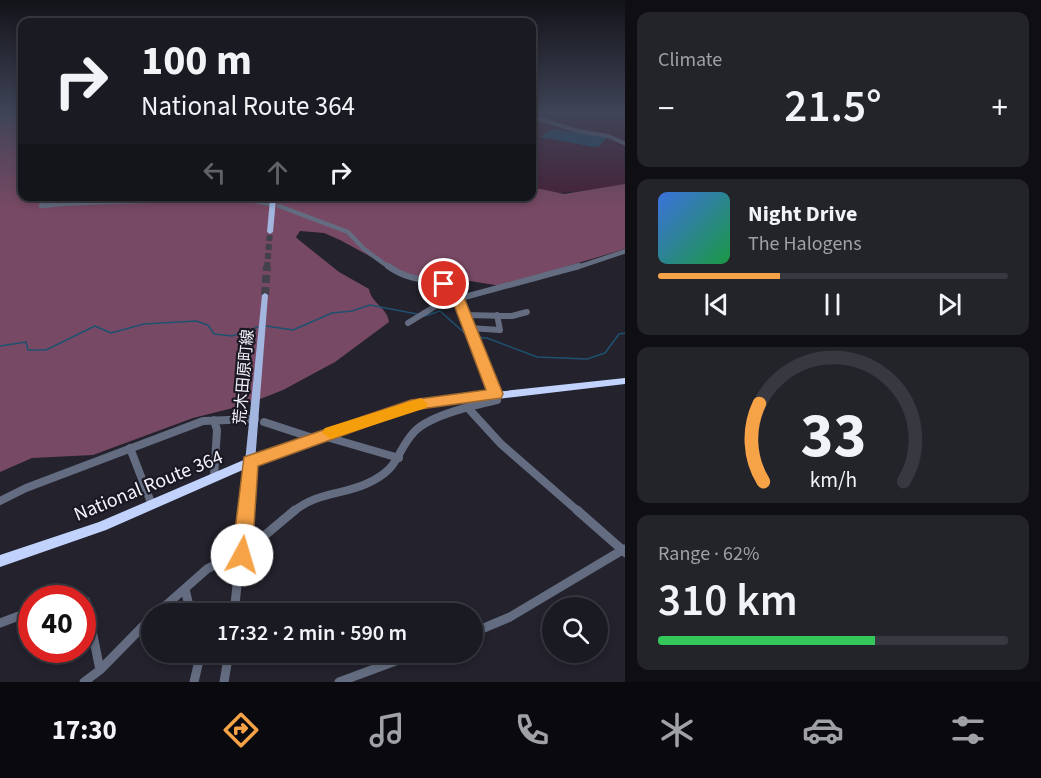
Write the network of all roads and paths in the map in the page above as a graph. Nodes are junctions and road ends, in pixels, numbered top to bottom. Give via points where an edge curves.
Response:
1 (44, 201) edge
2 (84, 201) edge
3 (84, 201) edge
4 (177, 201) edge
5 (264, 201) edge
6 (271, 202) joint
7 (279, 206) dead end
8 (270, 232) tunnel mouth
9 (625, 251) edge
10 (265, 295) tunnel mouth
11 (457, 298) junction
12 (527, 312) dead end
13 (464, 315) junction
14 (497, 315) junction
15 (408, 323) dead end
16 (469, 328) junction
17 (625, 381) edge
18 (495, 394) junction
19 (468, 408) junction
20 (255, 419) junction
21 (214, 420) junction
22 (264, 422) dead end
23 (318, 437) junction
24 (130, 448) junction
25 (399, 458) junction
26 (250, 462) junction
27 (214, 477) junction
28 (0, 501) edge
29 (152, 506) junction
30 (252, 546) dead end
31 (624, 551) edge
32 (234, 555) dead end
33 (0, 561) edge
34 (185, 589) junction
35 (169, 603) edge
36 (188, 603) edge
37 (235, 603) edge
38 (18, 616) edge
39 (0, 623) edge
40 (141, 628) edge
41 (483, 628) edge
42 (96, 649) edge
43 (198, 663) edge
44 (227, 663) edge
45 (390, 663) edge
46 (100, 670) junction
47 (84, 682) edge
48 (194, 682) edge
49 (224, 682) edge
50 (339, 682) edge

1 - 3 street via 40,206
2 - 4 street
5 - 6 street
6 - 8 main road
7 - 11 street via 348,232 359,245 403,277 447,286
9 - 11 street
10 - 20 main road, 荒木田原町線
11 - 13 street
11 - 15 street via 432,307
12 - 14 street
13 - 14 street
13 - 16 street
14 - 16 street via 500,330
16 - 18 street
17 - 18 highway, National Route 364
18 - 19 street via 495,401
18 - 23 highway, National Route 364 via 411,405
19 - 25 street via 417,429
19 - 31 street via 501,444
20 - 21 street
20 - 26 main road, 荒木田原町線
21 - 24 street
21 - 27 street
22 - 23 street
23 - 25 street
23 - 26 highway, National Route 364
24 - 28 street
24 - 29 street
25 - 30 street via 375,479 318,495 301,505
26 - 27 highway, National Route 364
26 - 37 street
27 - 29 highway, National Route 364
29 - 33 highway, National Route 364
31 - 41 street via 510,617
32 - 34 street via 207,569
34 - 35 street
34 - 36 street
38 - 39 street
40 - 46 street
42 - 46 street
43 - 48 street
44 - 49 street
45 - 50 street
46 - 47 street

